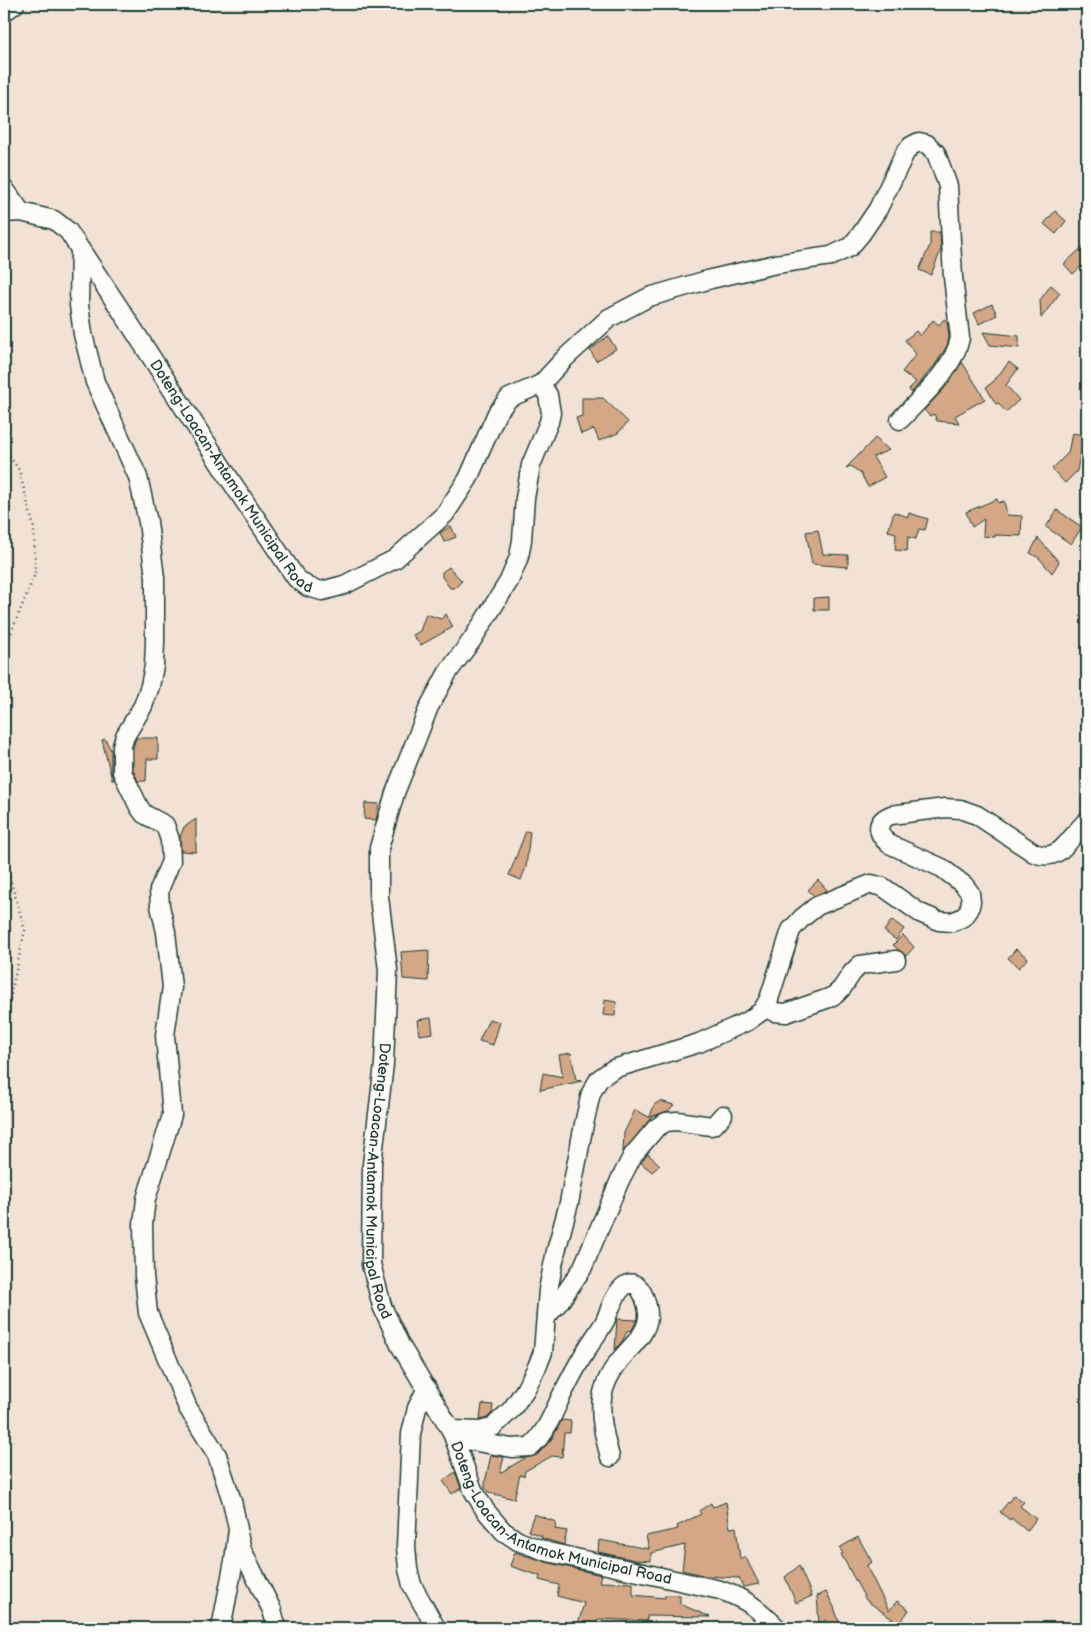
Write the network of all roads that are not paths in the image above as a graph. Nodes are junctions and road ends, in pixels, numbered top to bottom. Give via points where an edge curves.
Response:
1 (15, 4) edge
2 (4, 12) edge
3 (4, 188) edge
4 (12, 212) edge
5 (80, 249) junction
6 (541, 384) junction
7 (900, 420) dead end
8 (1087, 821) edge
9 (896, 960) dead end
10 (765, 1006) junction
11 (723, 1115) dead end
12 (546, 1317) junction
13 (427, 1388) junction
14 (452, 1434) junction
15 (610, 1457) dead end
16 (238, 1530) junction
17 (221, 1628) edge
18 (277, 1628) edge
19 (436, 1628) edge
20 (777, 1628) edge

1 - 2 street
3 - 4 street
4 - 5 street, Doteng-Loacan-Antamok Municipal Road via 54,220 68,231
5 - 6 street, Doteng-Loacan-Antamok Municipal Road via 242,498 296,578 308,587 322,590 344,585 395,559 445,514 468,479 497,413 509,398
5 - 16 street via 79,305 83,334 95,382 138,477 155,578 154,666 143,706 126,736 121,757 122,772 139,807 144,814 165,825 170,840 171,861 159,890 172,987 165,1035 172,1115 146,1199 144,1276 148,1313 188,1408 217,1455
6 - 7 street via 609,318 649,297 776,264 831,256 850,247 878,208 905,154 919,142 927,144 936,153 948,186 960,338 958,348 941,376
6 - 13 street, Doteng-Loacan-Antamok Municipal Road via 548,395 551,413 531,465 524,498 519,557 508,581 429,707 395,793 379,848 379,898 388,970 384,1064 372,1164 371,1264 382,1306 400,1345
8 - 10 street via 1059,852 1050,857 1034,853 977,816 960,809 945,808 883,818 879,832 883,839 942,868 964,885 970,893 969,910 957,921 939,921 920,914 883,887 870,884 817,906 791,930
9 - 10 street via 860,965 836,994 786,1013 774,1012
10 - 12 street via 748,1021 699,1043 613,1069 599,1079 591,1093 584,1124 548,1290
11 - 12 street via 711,1126 677,1121 666,1122 656,1128 633,1155 582,1269
12 - 14 street via 543,1352 512,1409 493,1427
13 - 14 street, Doteng-Loacan-Antamok Municipal Road
13 - 19 street via 410,1434 406,1546 412,1585
14 - 15 street via 512,1448 530,1448 553,1417 621,1289 632,1284 644,1295 648,1317 639,1339 609,1374 603,1389 601,1410
14 - 20 street, Doteng-Loacan-Antamok Municipal Road via 473,1490 485,1510 503,1531 518,1541 548,1552 738,1596
16 - 17 street
16 - 18 street via 242,1550 266,1597

